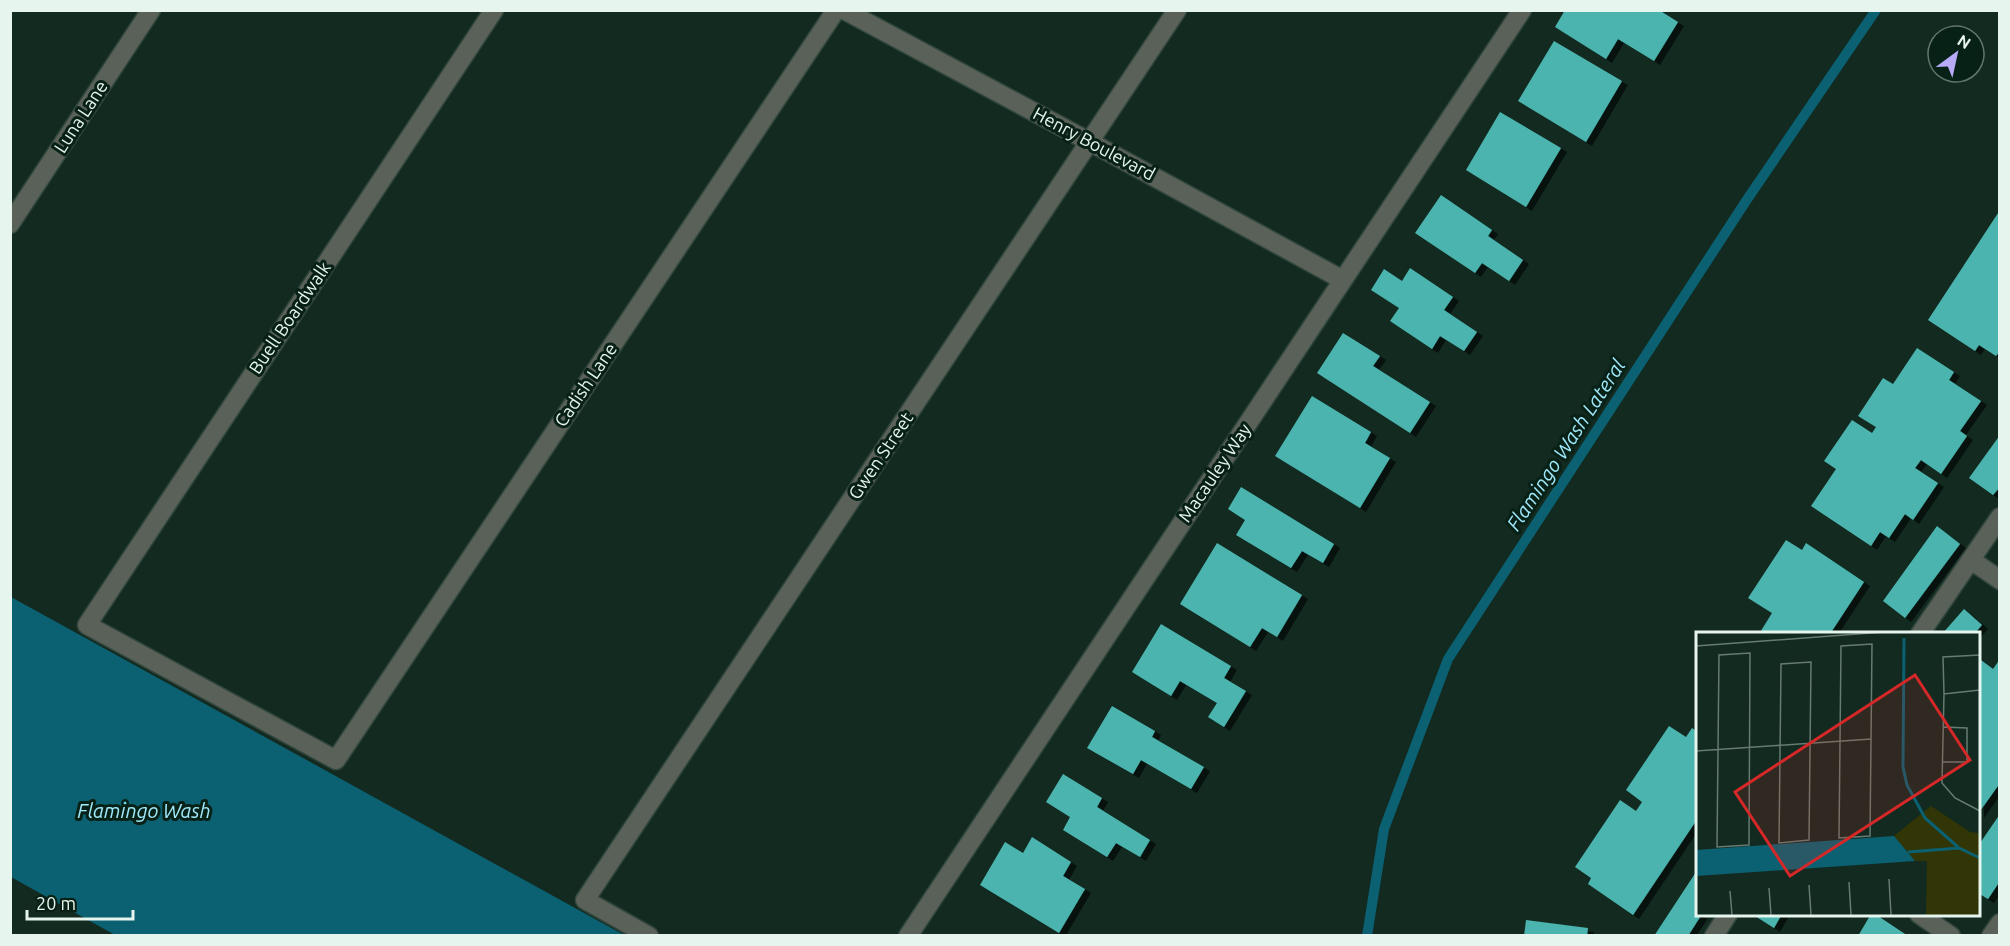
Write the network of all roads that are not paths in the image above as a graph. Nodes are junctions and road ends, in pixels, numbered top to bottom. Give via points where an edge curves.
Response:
1 (151, 10) edge
2 (494, 10) edge
3 (836, 10) edge
4 (844, 10) edge
5 (1177, 10) edge
6 (1522, 10) edge
7 (1090, 142) junction
8 (10, 224) edge
9 (1343, 280) junction
10 (2000, 517) edge
11 (1971, 560) junction
12 (2000, 580) edge
13 (1921, 632) edge
14 (336, 760) joint
15 (1727, 916) edge
16 (1921, 916) edge
17 (2000, 923) edge
18 (649, 936) edge
19 (908, 936) edge
20 (1714, 936) edge
21 (1951, 936) edge
22 (1991, 936) edge

1 - 8 street, Luna Lane
2 - 14 street, Buell Boardwalk via 87,625
3 - 14 street, Cadish Lane
4 - 7 street, Henry Boulevard
5 - 7 street, Gwen Street
6 - 9 street, Macauley Way
7 - 9 street, Henry Boulevard
7 - 18 street, Gwen Street via 585,900
9 - 19 street, Macauley Way
10 - 11 street
11 - 12 street
11 - 13 street
15 - 20 street
16 - 21 street
17 - 22 street

